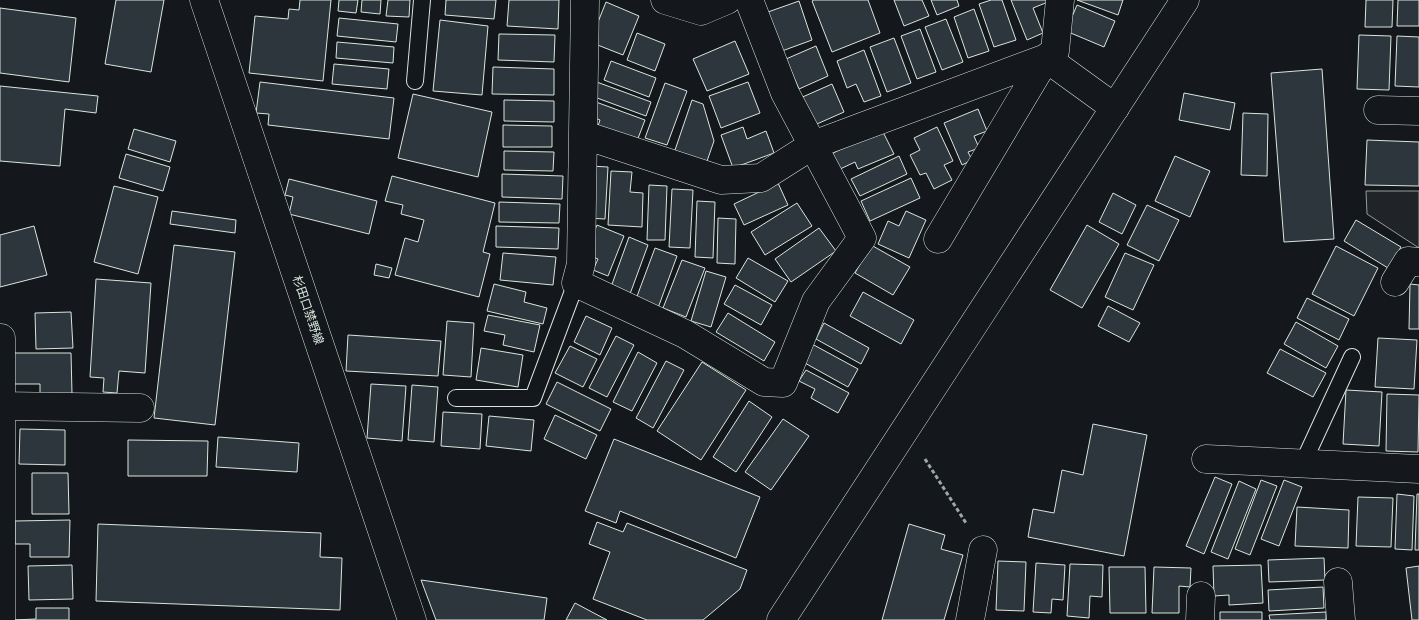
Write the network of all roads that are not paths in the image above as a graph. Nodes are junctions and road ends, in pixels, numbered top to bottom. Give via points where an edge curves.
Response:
1 (204, 0) edge
2 (422, 0) edge
3 (585, 0) edge
4 (666, 0) edge
5 (726, 0) edge
6 (749, 0) edge
7 (1060, 0) edge
8 (1185, 0) edge
9 (1046, 58) junction
10 (415, 80) dead end
11 (1114, 108) junction
12 (1378, 110) dead end
13 (1419, 111) edge
14 (584, 135) junction
15 (813, 145) junction
16 (938, 239) dead end
17 (1419, 262) edge
18 (1394, 282) dead end
19 (576, 283) junction
20 (1, 338) edge
21 (1352, 357) dead end
22 (456, 398) dead end
23 (1, 406) junction
24 (140, 408) dead end
25 (1206, 459) dead end
26 (1304, 463) junction
27 (1419, 469) edge
28 (982, 550) road end
29 (1, 576) edge
30 (1338, 582) dead end
31 (1, 620) edge
32 (412, 620) edge
33 (781, 620) edge
34 (970, 620) edge
35 (1341, 620) edge

1 - 32 street, 杉田口禁野線
2 - 10 lane
3 - 14 street
4 - 5 street via 702,11
6 - 15 street via 785,94
7 - 9 street via 1055,51
8 - 11 street
9 - 11 street
9 - 15 street
9 - 16 street
11 - 33 street
12 - 13 street
14 - 15 street via 721,180 761,178
14 - 19 street via 582,264
15 - 19 street via 862,238 816,301 784,383 764,382 685,334
17 - 18 street via 1408,262
19 - 22 lane via 533,398
20 - 23 street
21 - 26 lane
23 - 24 street
23 - 29 street
25 - 26 street
26 - 27 street
28 - 34 street
29 - 31 street
30 - 35 street

